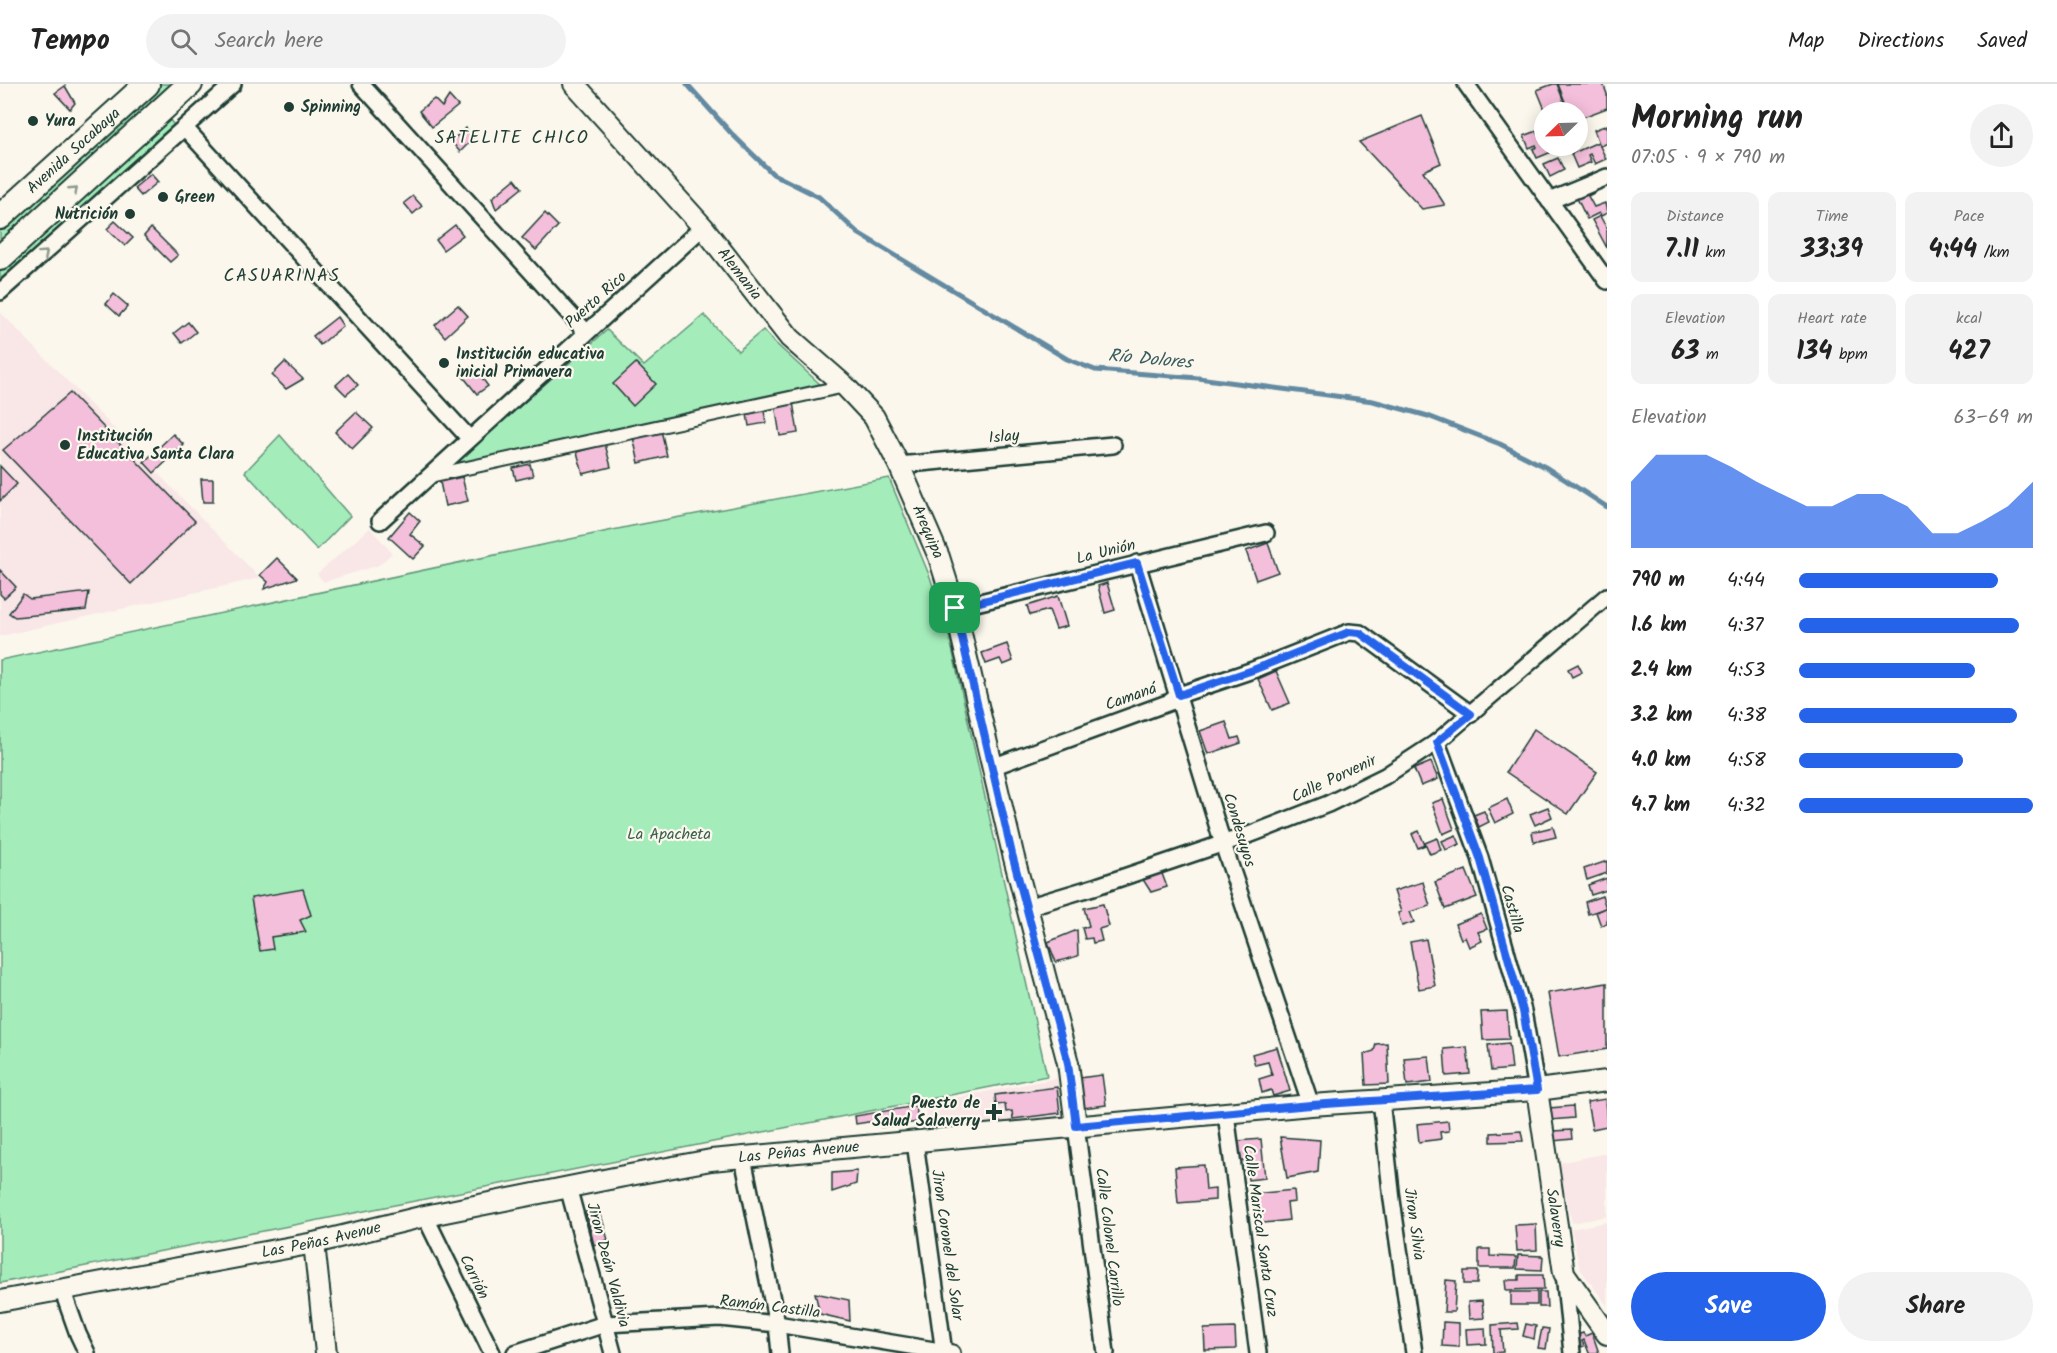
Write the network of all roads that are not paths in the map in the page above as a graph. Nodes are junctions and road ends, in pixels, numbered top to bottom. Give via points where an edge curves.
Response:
1 (147, 84) edge
2 (190, 84) edge
3 (233, 84) edge
4 (361, 84) edge
5 (574, 84) edge
6 (1466, 84) edge
7 (185, 128) junction
8 (1607, 177) edge
9 (1549, 201) junction
10 (0, 217) edge
11 (703, 227) junction
12 (0, 258) edge
13 (1607, 281) edge
14 (0, 292) edge
15 (586, 332) junction
16 (845, 386) junction
17 (470, 438) junction
18 (1113, 445) dead end
19 (899, 465) junction
20 (430, 476) junction
21 (380, 520) dead end
22 (1266, 533) dead end
23 (1137, 563) junction
24 (1607, 596) edge
25 (955, 608) junction
26 (1179, 695) junction
27 (1471, 714) junction
28 (1437, 742) junction
29 (992, 767) junction
30 (1223, 844) junction
31 (1027, 907) junction
32 (1607, 1081) edge
33 (1537, 1090) junction
34 (1381, 1100) junction
35 (1311, 1105) junction
36 (1226, 1114) junction
37 (1076, 1126) junction
38 (915, 1142) junction
39 (742, 1158) junction
40 (568, 1187) junction
41 (425, 1216) junction
42 (314, 1243) junction
43 (1564, 1273) junction
44 (62, 1289) junction
45 (0, 1301) edge
46 (605, 1324) junction
47 (777, 1324) junction
48 (1607, 1334) edge
49 (946, 1352) edge
50 (87, 1353) edge
51 (326, 1353) edge
52 (492, 1353) edge
53 (515, 1353) edge
54 (613, 1353) edge
55 (780, 1353) edge
56 (1106, 1353) edge
57 (1258, 1353) edge
58 (1414, 1353) edge
59 (1572, 1353) edge

1 - 10 main road, Avenida Socabaya
12 -> 2 main road, Avenida Socabaya
3 - 7 street
4 - 15 street
5 - 11 street, Alemania
6 - 9 street
14 -> 7 street
7 - 17 street
8 - 9 street
9 - 13 street
11 - 15 street, Puerto Rico
11 - 16 street, Alemania via 790,338
15 - 17 street, Puerto Rico
16 - 19 street, Alemania via 874,417
16 - 20 street
17 - 20 street, Puerto Rico
18 - 19 street, Islay
19 - 25 street, Arequipa via 939,557
20 - 21 street, Puerto Rico
22 - 23 street, La Unión
23 - 25 street, La Unión
23 - 26 street, Condesuyos
24 - 27 street, Calle Porvenir
25 - 29 street, Arequipa
26 - 27 street, Camaná via 1349,632 1360,633
26 - 29 street, Camaná via 1170,702
26 - 30 street, Condesuyos
27 - 28 street, Calle Porvenir
28 - 30 street, Calle Porvenir via 1385,776 1328,804
28 - 33 street, Castilla via 1480,858 1523,1011
29 - 31 street, Arequipa
30 - 31 street, Calle Porvenir
30 - 35 street, Condesuyos
31 - 37 street, Arequipa via 1068,1063
32 - 33 street, Las Peñas Avenue
33 - 34 street, Las Peñas Avenue
33 - 43 street, Salaverry
34 - 35 street, Las Peñas Avenue
34 - 58 street, Jiron Silvia
35 - 36 street, Las Peñas Avenue
36 - 37 street, Las Peñas Avenue
36 - 57 street, Calle Mariscal Santa Cruz
37 - 38 street, Las Peñas Avenue
37 - 56 street, Calle Colonel Carrillo
38 - 39 street, Las Peñas Avenue
38 - 49 street, Jiron Coronel del Solar
39 - 40 street, Las Peñas Avenue via 673,1166
39 - 47 street
40 - 41 street, Las Peñas Avenue
40 - 46 street, Jiron Deán Valdivia
41 - 42 street, Las Peñas Avenue
41 - 52 street, Carrión
42 - 44 street, Las Peñas Avenue
42 - 51 street
43 - 48 street, Salaverry
43 - 59 street
44 - 45 street, Las Peñas Avenue
44 - 50 street
46 - 47 street, Ramón Castilla via 720,1318
46 - 53 street, Ramón Castilla
46 - 54 street, Jiron Deán Valdivia
47 - 49 street, Ramón Castilla
47 - 55 street

